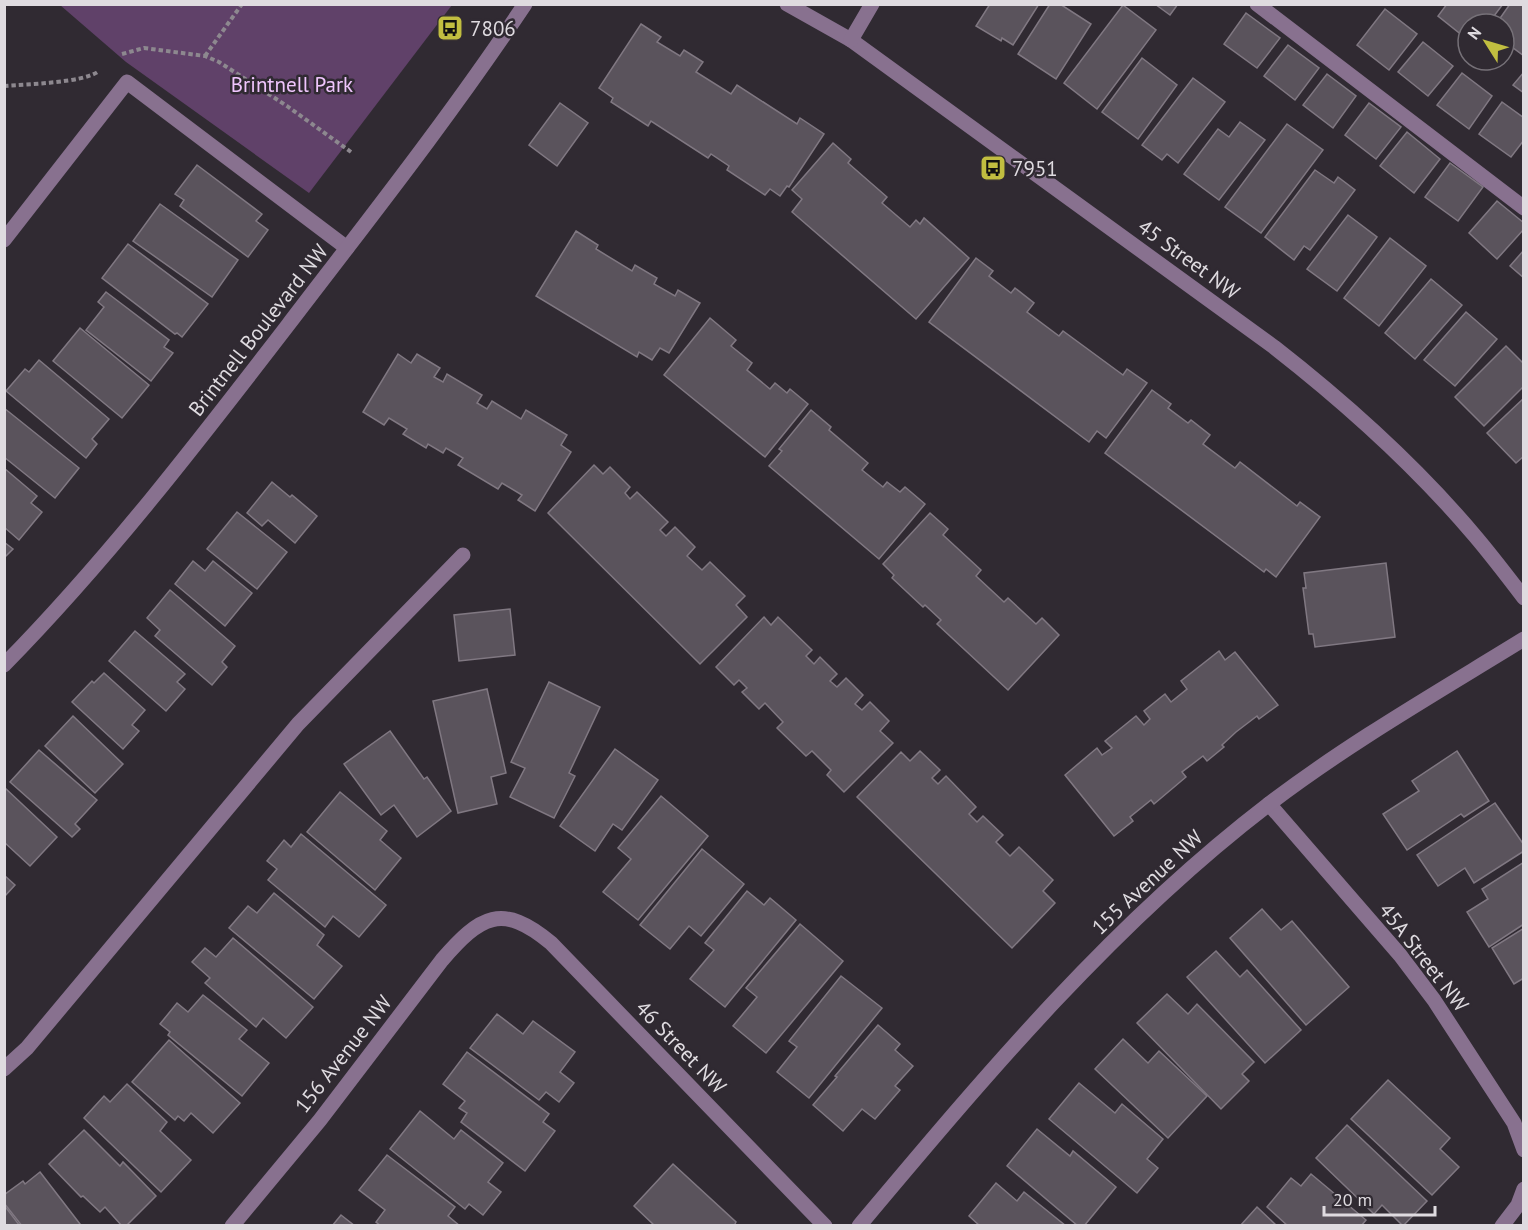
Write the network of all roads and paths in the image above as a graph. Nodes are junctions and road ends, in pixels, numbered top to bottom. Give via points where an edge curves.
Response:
1 (242, 4) edge
2 (525, 4) edge
3 (787, 4) edge
4 (872, 4) edge
5 (1257, 4) edge
6 (851, 40) junction
7 (120, 55) dead end
8 (205, 56) junction
9 (100, 69) dead end
10 (4, 86) edge
11 (351, 152) dead end
12 (1524, 208) edge
13 (4, 240) edge
14 (347, 248) junction
15 (463, 555) dead end
16 (1524, 598) edge
17 (1524, 639) edge
18 (4, 665) edge
19 (1269, 804) junction
20 (495, 918) joint
21 (4, 1069) edge
22 (1524, 1150) edge
23 (1524, 1189) edge
24 (231, 1226) edge
25 (825, 1226) edge
26 (859, 1226) edge
27 (1502, 1226) edge

1 - 8 path
2 - 14 street, Brintnell Boulevard NW via 424,148
3 - 6 street, 45 Street NW
4 - 6 street
5 - 12 street
6 - 16 street, 45 Street NW via 1325,387 1428,484 1476,536
7 - 8 path via 144,48
8 - 11 path via 287,106
9 - 10 path via 94,75 63,81
13 - 14 street via 127,82
14 - 18 street, Brintnell Boulevard NW via 177,469 114,545
15 - 21 street via 298,724 27,1048
17 - 19 street, 155 Avenue NW
19 - 22 street, 45A Street NW via 1434,1000 1514,1123
19 - 26 street, 155 Avenue NW via 1155,901 1072,982 997,1063
20 - 24 street, 156 Avenue NW via 478,925 454,946 320,1120
20 - 25 street, 46 Street NW via 514,919 551,943
23 - 27 street via 1518,1205

